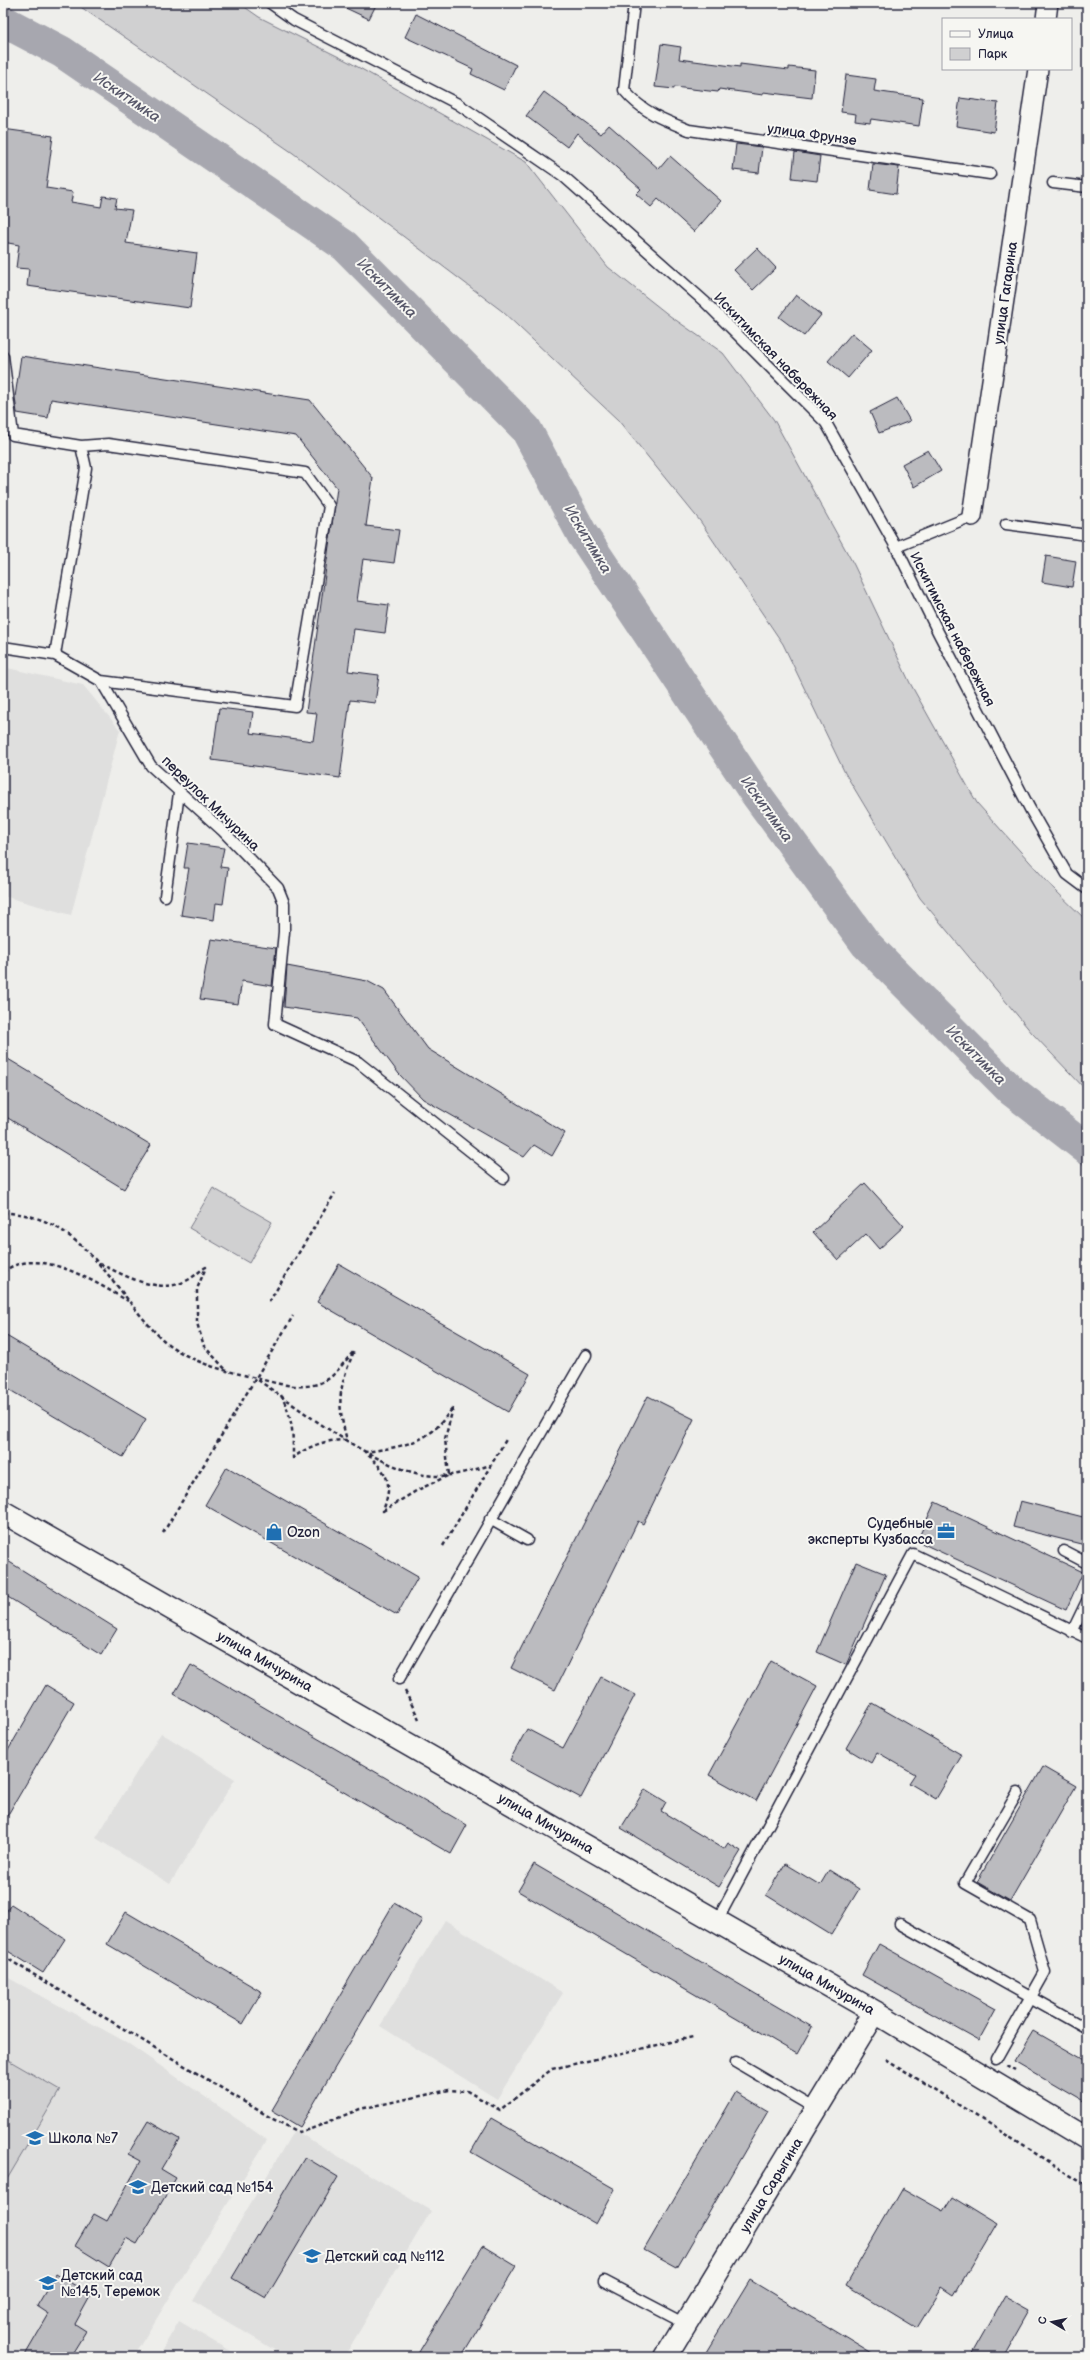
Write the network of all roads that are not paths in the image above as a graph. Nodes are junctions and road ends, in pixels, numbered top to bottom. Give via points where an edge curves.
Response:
1 (270, 3) edge
2 (634, 3) edge
3 (1048, 3) edge
4 (1046, 18) edge
5 (1038, 70) edge
6 (990, 174) dead end
7 (1053, 183) dead end
8 (1087, 187) edge
9 (3, 356) edge
10 (81, 446) junction
11 (972, 516) joint
12 (1006, 524) dead end
13 (1087, 535) edge
14 (896, 547) junction
15 (3, 647) edge
16 (55, 655) junction
17 (101, 681) junction
18 (179, 793) junction
19 (1087, 889) edge
20 (165, 896) dead end
21 (504, 1178) dead end
22 (586, 1355) dead end
23 (3, 1512) edge
24 (490, 1519) junction
25 (527, 1540) dead end
26 (1064, 1551) dead end
27 (1087, 1563) edge
28 (1087, 1601) edge
29 (1072, 1632) junction
30 (1087, 1638) edge
31 (399, 1679) road end
32 (1018, 1792) dead end
33 (717, 1921) junction
34 (900, 1924) dead end
35 (1031, 1996) junction
36 (875, 2012) junction
37 (1087, 2029) edge
38 (996, 2059) dead end
39 (736, 2062) dead end
40 (816, 2110) junction
41 (1087, 2139) edge
42 (604, 2281) dead end
43 (686, 2324) junction
44 (666, 2357) edge

1 - 14 lane, Искитимская набережная via 294,20 458,104 562,175 705,302 826,423
2 - 6 lane, улица Фрунзе via 624,90 636,104 657,118 689,130
3 - 4 street
5 - 11 street, улица Гагарина
7 - 8 lane
9 - 10 lane via 13,435
10 - 16 lane via 86,468
10 - 17 lane via 108,444 305,473 329,506 295,706
11 - 14 lane
12 - 13 lane
14 - 19 lane, Искитимская набережная via 1030,809 1067,874
15 - 16 lane
16 - 17 lane
17 - 18 lane, переулок Мичурина via 151,766
18 - 20 lane
18 - 21 lane, переулок Мичурина via 223,831 278,888 284,903 284,932 275,1024 358,1062
22 - 24 lane
23 - 33 street, улица Мичурина
24 - 25 lane
24 - 31 lane
26 - 27 lane
28 - 29 lane
29 - 30 lane
29 - 33 lane via 913,1554
32 - 35 lane via 965,1883 1030,1920 1045,1972
33 - 36 street, улица Мичурина
34 - 35 lane
35 - 37 lane
35 - 38 lane
36 - 40 street, улица Сарыгина
36 - 41 street, улица Мичурина
39 - 40 lane
40 - 43 street, улица Сарыгина
42 - 43 lane
43 - 44 street, улица Сарыгина

